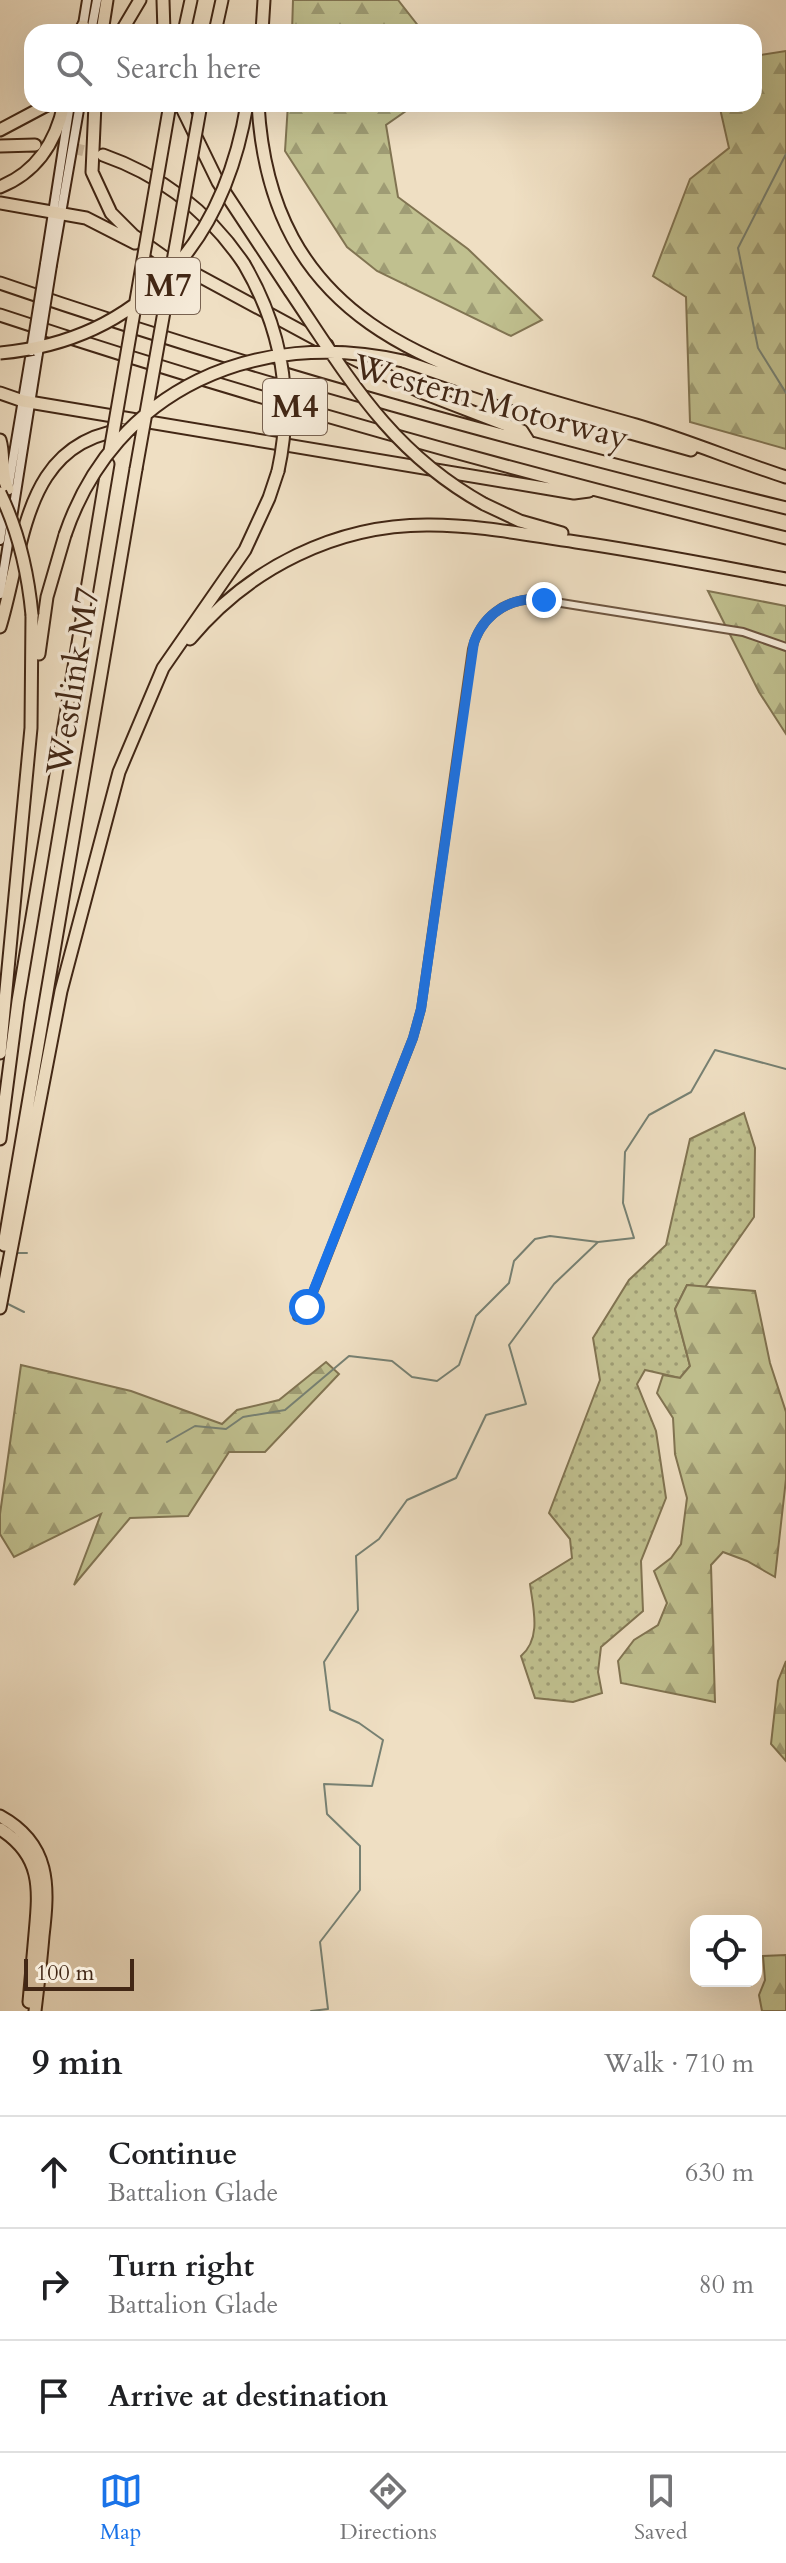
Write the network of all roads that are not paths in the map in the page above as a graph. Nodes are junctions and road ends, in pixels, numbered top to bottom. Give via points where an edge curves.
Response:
1 (87, 0) edge
2 (97, 0) edge
3 (107, 0) edge
4 (140, 0) edge
5 (163, 0) edge
6 (191, 0) edge
7 (222, 0) edge
8 (85, 24) edge
9 (87, 24) edge
10 (103, 24) edge
11 (126, 24) edge
12 (164, 24) edge
13 (186, 24) edge
14 (217, 24) edge
15 (34, 112) edge
16 (62, 112) edge
17 (69, 112) edge
18 (78, 112) edge
19 (95, 112) edge
20 (169, 112) edge
21 (184, 112) edge
22 (200, 112) edge
23 (245, 112) edge
24 (259, 112) edge
25 (0, 130) edge
26 (35, 145) tunnel mouth
27 (0, 146) edge
28 (103, 155) tunnel mouth
29 (0, 187) edge
30 (0, 203) edge
31 (58, 212) junction
32 (164, 257) junction
33 (0, 283) edge
34 (0, 315) edge
35 (0, 353) edge
36 (0, 393) edge
37 (27, 402) junction
38 (154, 423) junction
39 (0, 440) edge
40 (529, 442) junction
41 (746, 464) junction
42 (786, 477) edge
43 (594, 490) junction
44 (4, 491) edge
45 (786, 508) edge
46 (786, 538) edge
47 (0, 540) edge
48 (590, 542) junction
49 (786, 579) edge
50 (0, 594) edge
51 (0, 627) edge
52 (786, 647) edge
53 (158, 681) junction
54 (33, 694) junction
55 (0, 1053) edge
56 (0, 1139) edge
57 (0, 1267) edge
58 (0, 1308) edge
59 (297, 1317) dead end
60 (0, 1816) edge
61 (0, 1829) edge
62 (28, 2011) edge
63 (35, 2011) edge

1 - 8 main road
2 - 9 main road
3 - 10 highway
4 - 11 highway
5 - 12 highway
6 - 13 highway
7 - 14 highway
15 - 25 highway
16 - 29 highway via 43,157
17 - 31 main road
18 - 31 main road
19 - 32 highway via 92,172 101,194 111,213
20 - 56 highway, Westlink M7 / M7, bridge via 18,1001
21 - 48 highway, bridge via 218,182 359,392 400,443 484,504
22 - 57 highway, Westlink M7 / M7, bridge
23 - 35 highway, bridge via 220,201 199,238 167,276 96,328 41,347
24 - 41 highway via 263,154 287,227 319,276 372,327 452,367
26 - 27 highway
28 - 53 highway, bridge via 149,175 215,225 244,264 282,357 286,411 278,471 263,513 245,550
30 - 31 highway
31 - 32 highway via 93,220
31 - 37 main road, bridge
32 - 40 highway via 380,372 522,431
33 - 40 highway, Western Motorway / M4 via 306,380
34 - 43 highway, Western Motorway / M4 via 298,408
36 - 37 highway
37 - 38 highway
37 - 44 main road
37 - 50 main road
38 - 43 highway via 574,493
38 - 51 highway via 86,440 46,474 33,501
39 - 44 highway
40 - 45 highway, Western Motorway / M4
41 - 42 highway
41 - 54 highway, bridge via 587,422 403,361 342,350 249,361 170,397 125,434 88,483 65,535 47,597
43 - 46 highway, Western Motorway / M4
44 - 47 main road
44 - 54 highway, bridge via 24,560 32,615
48 - 49 highway
48 - 53 highway via 432,525 339,538 292,557 238,591 201,625
52 - 59 street via 743,632 536,599 508,604 485,622 472,649 417,1024 307,1307
53 - 58 highway via 130,742 98,848 51,1037
54 - 55 highway
60 - 63 highway via 31,1842 47,1880
61 - 62 highway via 27,1854 39,1890

